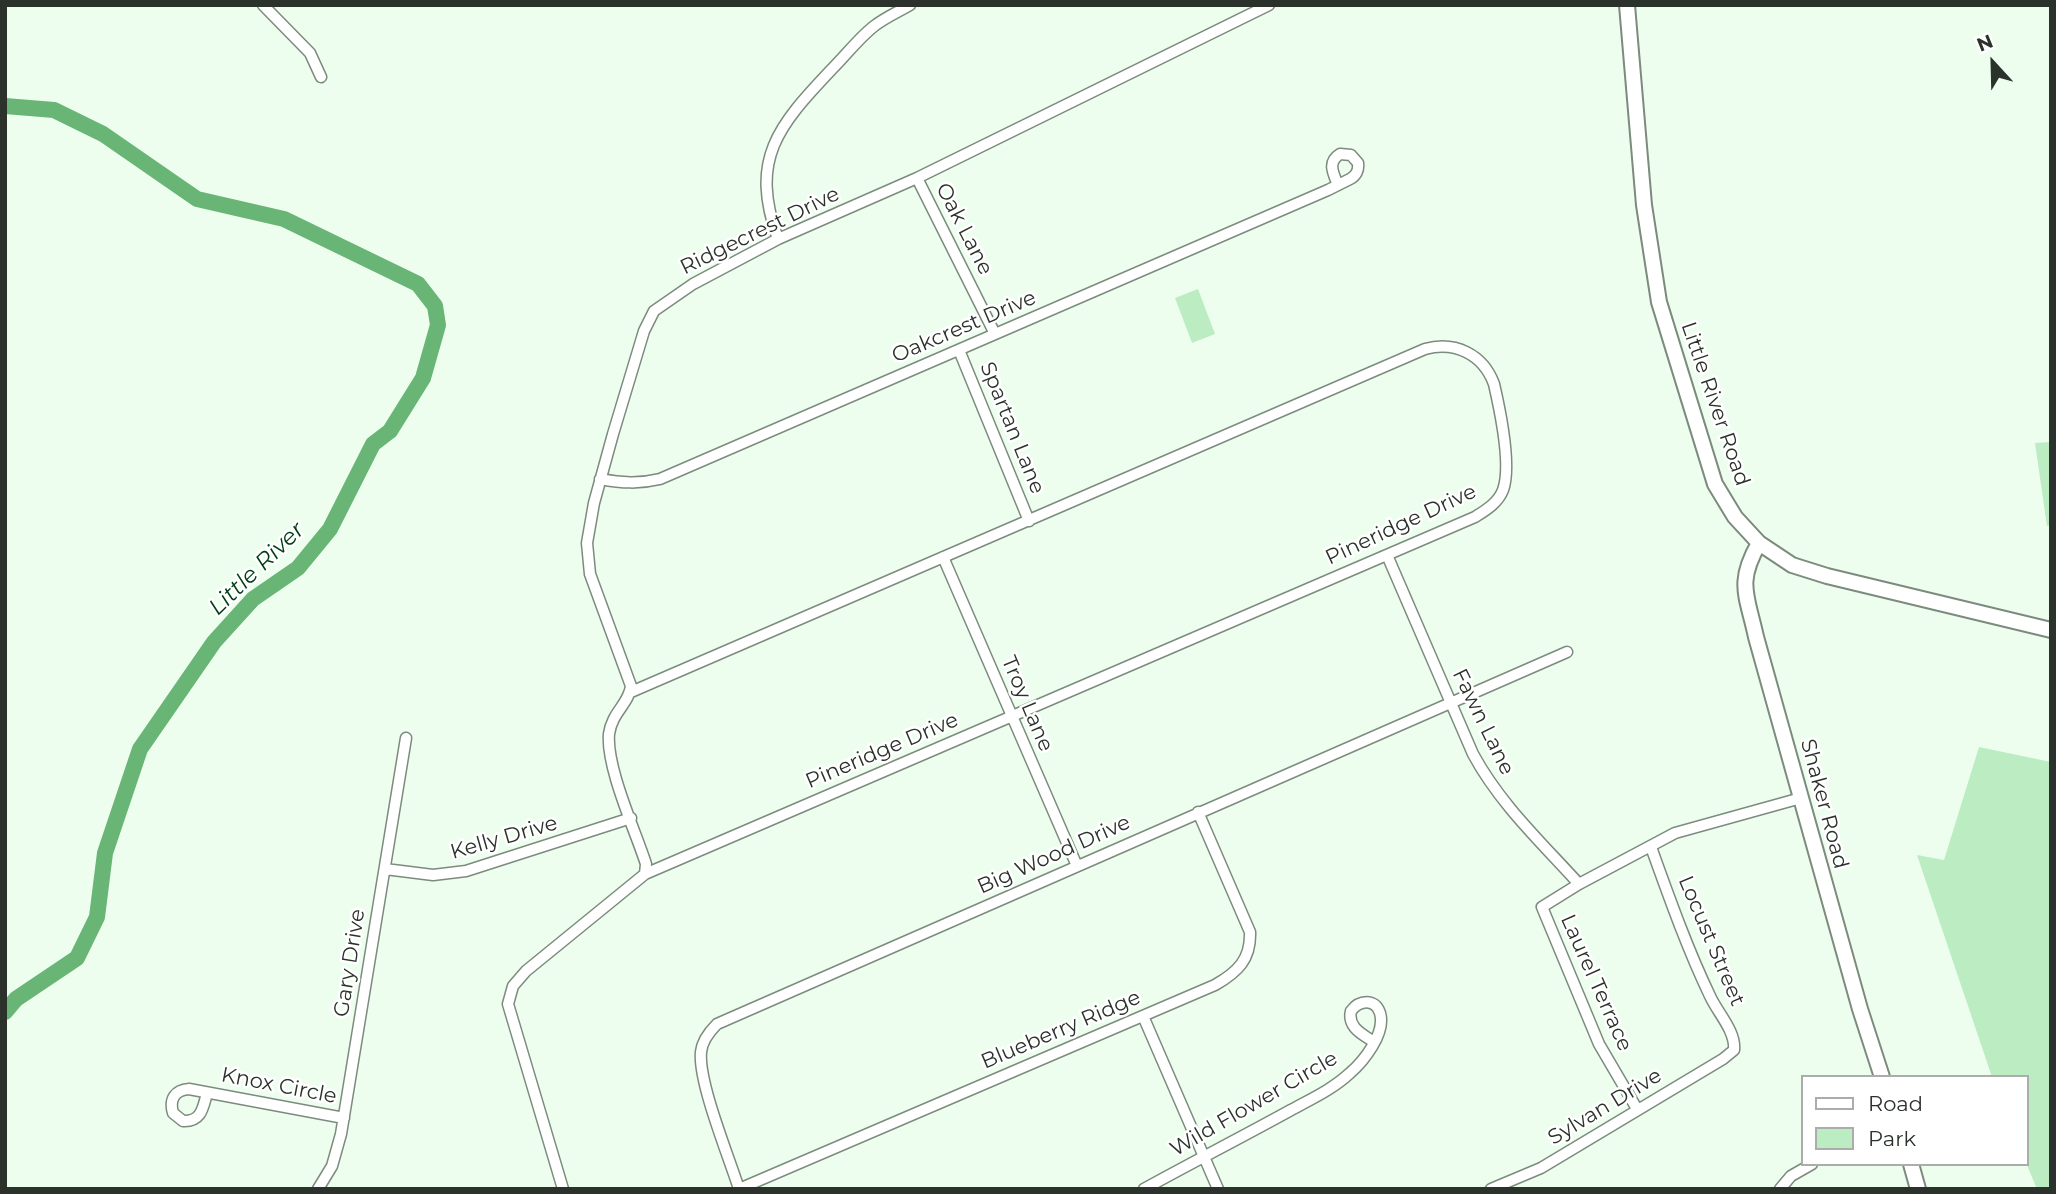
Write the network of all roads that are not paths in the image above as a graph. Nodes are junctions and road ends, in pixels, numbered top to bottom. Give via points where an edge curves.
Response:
1 (263, 5) edge
2 (910, 5) edge
3 (1269, 5) edge
4 (1627, 5) edge
5 (321, 77) dead end
6 (917, 178) junction
7 (1338, 185) dead end
8 (778, 239) junction
9 (995, 334) junction
10 (959, 350) junction
11 (600, 479) junction
12 (1029, 521) junction
13 (1759, 543) junction
14 (1387, 555) junction
15 (943, 557) junction
16 (2051, 631) edge
17 (1567, 652) dead end
18 (631, 692) junction
19 (1450, 703) junction
20 (1012, 716) junction
21 (406, 738) dead end
22 (1801, 798) junction
23 (1198, 812) junction
24 (631, 818) junction
25 (1651, 847) junction
26 (1077, 866) junction
27 (385, 869) junction
28 (645, 874) junction
29 (1579, 884) junction
30 (1143, 1016) junction
31 (1374, 1042) dead end
32 (1734, 1050) joint
33 (1881, 1075) edge
34 (207, 1093) dead end
35 (1637, 1109) junction
36 (344, 1118) junction
37 (1202, 1157) junction
38 (1808, 1166) edge
39 (1912, 1166) edge
40 (318, 1189) edge
41 (563, 1189) edge
42 (739, 1189) edge
43 (1144, 1189) edge
44 (1218, 1189) edge
45 (1491, 1189) edge
46 (1780, 1189) edge
47 (1919, 1189) edge

1 - 5 street via 310,53
2 - 8 street via 856,43 782,127 766,172 765,192
3 - 6 street, Ridgecrest Drive
4 - 13 main road, Little River Road via 1644,205 1659,302 1715,484 1735,517
6 - 8 street, Ridgecrest Drive
6 - 9 street, Oak Lane
7 - 9 street, Oakcrest Drive
8 - 11 street, Ridgecrest Drive via 693,284 654,311
9 - 10 street, Oakcrest Drive
10 - 11 street, Oakcrest Drive via 660,479 627,484
10 - 12 street, Spartan Lane
11 - 18 street, Ridgecrest Drive via 587,543 590,574
12 - 14 street, Pineridge Drive via 1426,349 1440,345 1458,348 1482,363 1494,384 1506,468 1503,490 1475,517
12 - 15 street, Pineridge Drive
13 - 16 main road, Little River Road via 1793,565 1827,576
13 - 22 main road, Shaker Road via 1744,585
14 - 19 street, Fawn Lane
14 - 20 street, Pineridge Drive
15 - 18 street, Pineridge Drive
15 - 20 street, Troy Lane
17 - 19 street, Big Wood Drive
18 - 24 street via 615,713 609,734 611,758
19 - 23 street, Big Wood Drive
19 - 29 street, Fawn Lane via 1486,778
20 - 26 street, Troy Lane
20 - 28 street, Pineridge Drive
21 - 27 street, Gary Drive
22 - 25 street via 1675,833
22 - 33 main road, Shaker Road
23 - 26 street, Big Wood Drive
23 - 30 street, Blueberry Ridge via 1247,921 1250,951 1227,978
24 - 27 street, Kelly Drive via 466,871 433,876
24 - 28 street via 646,863
25 - 29 street
25 - 32 street, Locust Street via 1710,998 1732,1034
26 - 42 street, Big Wood Drive via 717,1024 701,1051 702,1074
27 - 36 street, Gary Drive
28 - 41 street, Pineridge Drive via 518,978 509,994 511,1016
29 - 35 street, Laurel Terrace via 1542,907 1599,1044
30 - 37 street
30 - 42 street, Blueberry Ridge
31 - 37 street, Wild Flower Circle via 1357,1067 1339,1082
32 - 35 street, Sylvan Drive
34 - 36 street, Knox Circle
35 - 45 street, Sylvan Drive via 1541,1168
36 - 40 street, Gary Drive via 338,1150
37 - 43 street, Wild Flower Circle
37 - 44 street
38 - 46 street
39 - 47 main road

